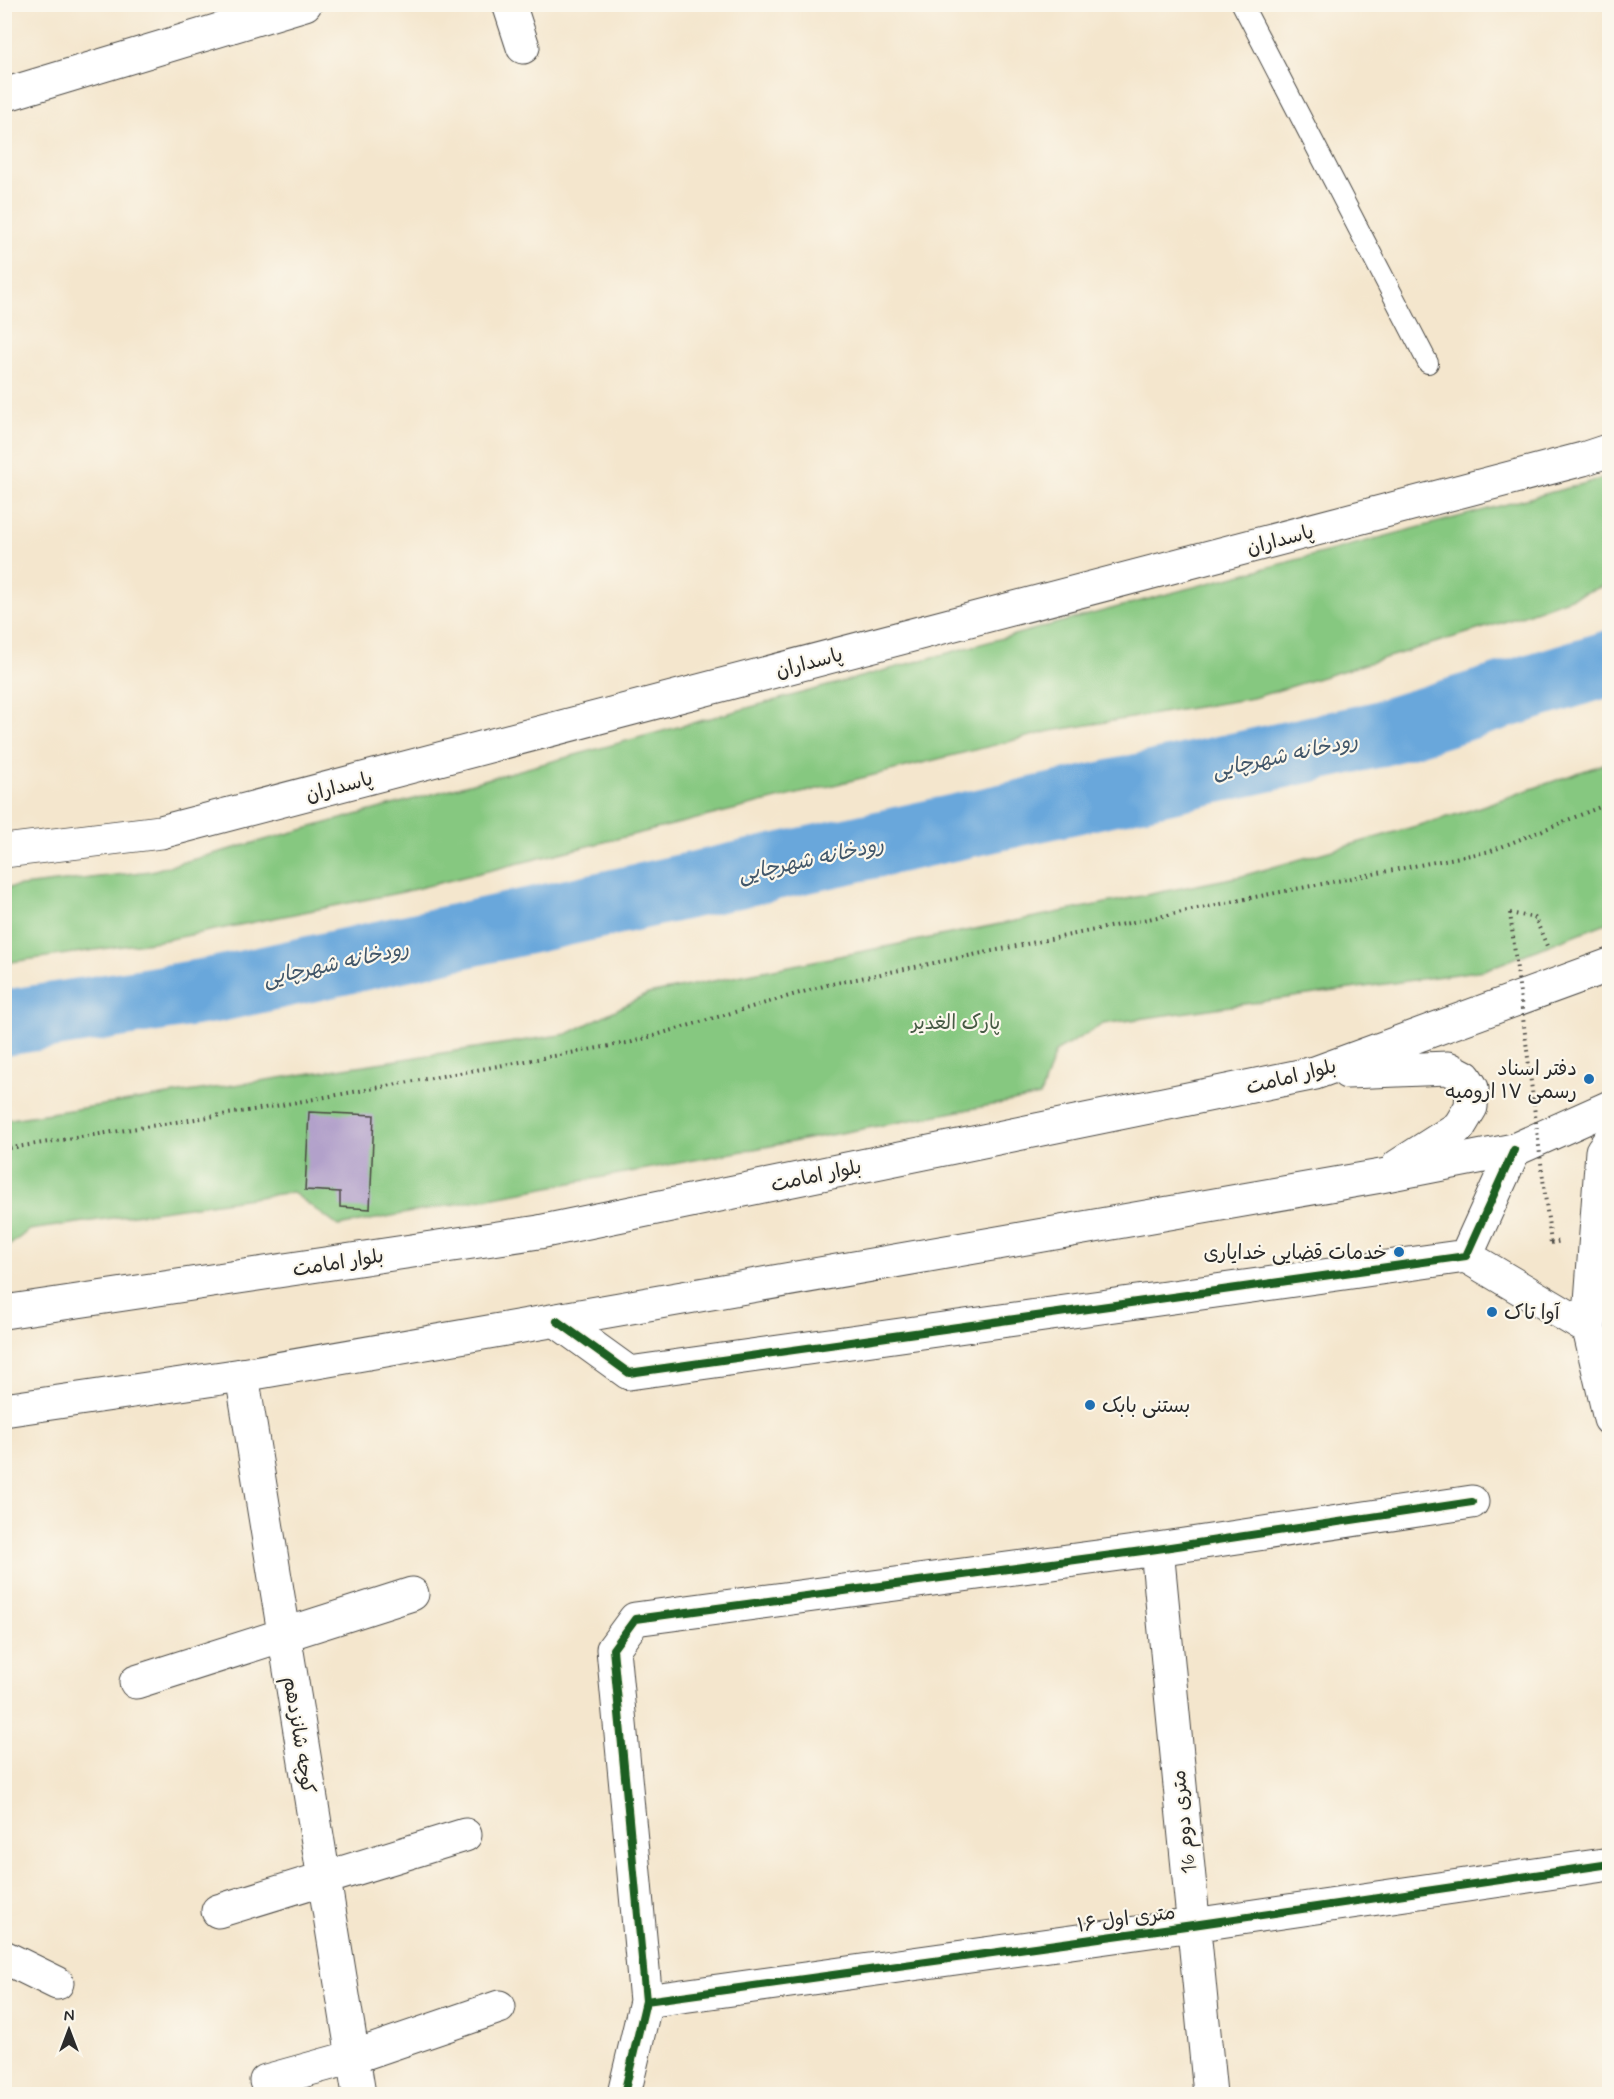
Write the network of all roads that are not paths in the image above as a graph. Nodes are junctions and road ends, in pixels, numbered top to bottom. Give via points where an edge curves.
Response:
1 (305, 4) edge
2 (509, 4) edge
3 (1242, 4) edge
4 (523, 47) dead end
5 (4, 95) edge
6 (1428, 363) dead end
7 (1610, 450) edge
8 (4, 851) edge
9 (1610, 965) edge
10 (1315, 1073) junction
11 (1610, 1107) edge
12 (1610, 1140) edge
13 (1514, 1150) junction
14 (1381, 1176) junction
15 (1466, 1256) junction
16 (4, 1312) edge
17 (557, 1321) junction
18 (1590, 1329) junction
19 (242, 1375) junction
20 (4, 1410) edge
21 (1610, 1419) edge
22 (1472, 1502) dead end
23 (1157, 1550) junction
24 (412, 1594) dead end
25 (284, 1636) junction
26 (136, 1682) dead end
27 (465, 1835) dead end
28 (1610, 1864) edge
29 (323, 1878) junction
30 (218, 1911) dead end
31 (1193, 1925) junction
32 (4, 1957) edge
33 (57, 1983) dead end
34 (646, 2001) junction
35 (499, 2007) dead end
36 (353, 2057) junction
37 (266, 2081) dead end
38 (359, 2094) edge
39 (624, 2094) edge
40 (1210, 2094) edge

1 - 5 main road
2 - 4 main road
3 - 6 lane
7 - 8 main road, پاسداران via 161,832
9 - 10 main road, بلوار امامت
10 - 14 main road via 1448,1068 1465,1077 1472,1088 1471,1107 1459,1127
10 - 16 main road, بلوار امامت via 539,1232
11 - 13 main road
12 - 18 main road via 1602,1151
13 - 14 main road
13 - 15 main road
14 - 17 main road
15 - 17 main road via 629,1373
15 - 18 main road
17 - 19 main road
18 - 21 main road
19 - 20 main road
19 - 25 main road, کوچه شانزدهم
22 - 23 main road
23 - 31 main road, 16 متری دوم
23 - 34 main road via 635,1619 613,1649
24 - 25 main road
25 - 26 main road
25 - 29 main road, کوچه شانزدهم
27 - 29 main road
28 - 31 main road, ۱۶ متری اول
29 - 30 main road
29 - 36 main road, کوچه شانزدهم
31 - 34 main road, ۱۶ متری اول
31 - 40 main road, 16 متری دوم
32 - 33 main road
34 - 39 main road
35 - 36 main road
36 - 37 main road
36 - 38 main road, کوچه شانزدهم

